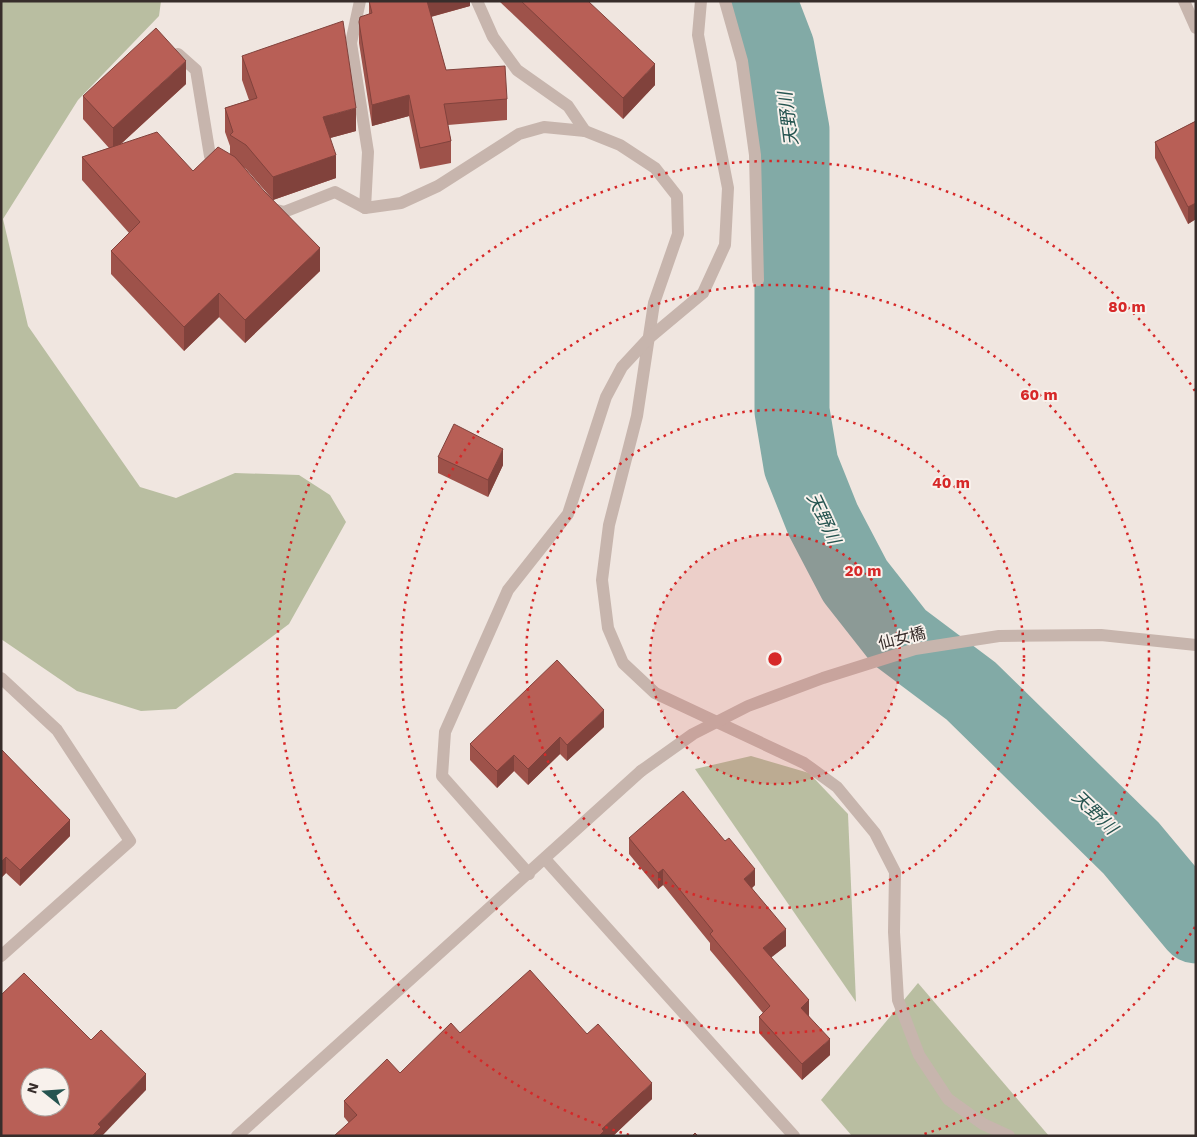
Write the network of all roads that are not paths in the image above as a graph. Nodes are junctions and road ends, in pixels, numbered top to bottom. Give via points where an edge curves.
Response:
1 (360, 1) edge
2 (477, 1) edge
3 (701, 1) edge
4 (725, 1) edge
5 (1184, 1) edge
6 (1196, 28) edge
7 (178, 54) edge
8 (585, 130) junction
9 (232, 170) edge
10 (258, 195) edge
11 (364, 208) junction
12 (758, 280) dead end
13 (648, 338) junction
14 (1196, 645) edge
15 (1, 678) edge
16 (545, 859) junction
17 (529, 874) junction
18 (1, 956) edge
19 (237, 1136) edge
20 (794, 1136) edge
21 (1009, 1136) edge

1 - 11 street via 351,43 368,152
2 - 8 street via 493,37 517,70 568,106
3 - 13 street via 698,35 728,188 725,245 704,293
4 - 12 street via 742,61 755,154
5 - 6 street
7 - 9 street via 196,70 210,156
8 - 11 street via 544,127 519,134 438,186 401,203
8 - 13 street via 620,145 656,168 677,196 678,234 654,303
10 - 11 street via 270,209 284,212 336,192
13 - 17 street via 622,368 606,397 568,514 508,590 446,732 442,776
13 - 21 street via 637,416 609,524 602,580 608,628 623,662 655,693 804,763 837,787 875,833 895,872 898,1000 919,1055 948,1099 983,1124
14 - 16 street, 仙女橋, bridge via 1101,635 999,636 916,649 823,678 748,706 693,734 641,771
15 - 18 street via 57,730 130,841
16 - 17 street, 仙女橋
16 - 20 street
17 - 19 street, 仙女橋

